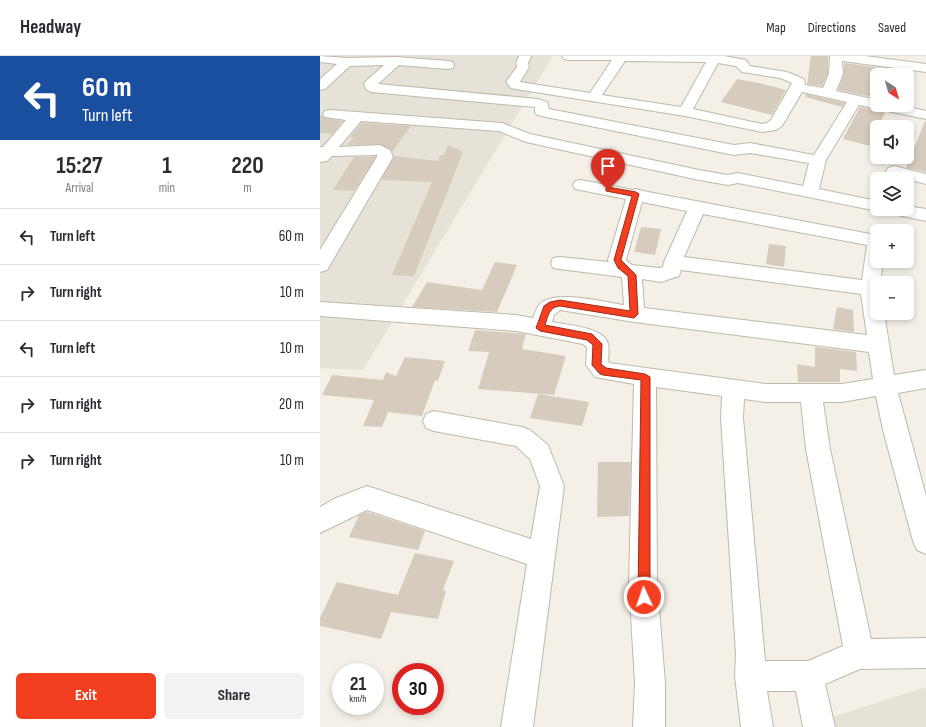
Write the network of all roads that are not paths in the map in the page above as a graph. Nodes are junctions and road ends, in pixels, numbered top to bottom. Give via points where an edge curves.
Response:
1 (525, 56) edge
2 (575, 56) edge
3 (837, 56) edge
4 (621, 57) edge
5 (714, 57) edge
6 (320, 58) edge
7 (355, 60) edge
8 (396, 61) junction
9 (448, 65) dead end
10 (926, 68) edge
11 (320, 86) edge
12 (798, 87) junction
13 (828, 93) junction
14 (594, 97) junction
15 (855, 100) junction
16 (685, 112) junction
17 (330, 114) dead end
18 (357, 116) junction
19 (916, 117) edge
20 (762, 128) junction
21 (750, 148) junction
22 (322, 154) edge
23 (818, 160) junction
24 (894, 169) edge
25 (738, 178) junction
26 (926, 179) edge
27 (581, 185) dead end
28 (810, 191) junction
29 (636, 194) junction
30 (870, 204) edge
31 (697, 207) junction
32 (720, 212) junction
33 (914, 213) edge
34 (926, 215) edge
35 (870, 235) edge
36 (673, 262) junction
37 (560, 263) dead end
38 (320, 265) edge
39 (627, 271) junction
40 (870, 288) edge
41 (320, 309) edge
42 (634, 314) junction
43 (875, 320) edge
44 (540, 328) junction
45 (879, 345) junction
46 (645, 377) junction
47 (926, 379) edge
48 (885, 386) junction
49 (733, 388) junction
50 (811, 394) junction
51 (434, 421) dead end
52 (320, 521) edge
53 (925, 533) edge
54 (542, 556) junction
55 (859, 654) junction
56 (926, 654) edge
57 (750, 676) junction
58 (808, 676) junction
59 (517, 727) edge
60 (649, 727) edge
61 (756, 727) edge
62 (819, 727) edge

1 - 14 street via 523,67 513,83
2 - 4 street
3 - 10 street
3 - 13 street via 836,74
4 - 5 street
4 - 14 street
5 - 12 street via 736,61 747,69 796,79 799,82
5 - 16 street
6 - 7 street
7 - 8 street
7 - 11 street
8 - 9 street
8 - 21 street via 371,86 376,89 538,103 542,105 542,112 546,113 734,150
12 - 13 street
12 - 20 street via 777,123
13 - 15 street
14 - 16 street
15 - 19 street
15 - 23 street
16 - 20 street
17 - 18 street
18 - 22 street
18 - 25 street via 502,127 526,138 699,175 728,180
20 - 21 street
21 - 23 street
21 - 25 street
22 - 38 street via 380,150 385,153 385,157
23 - 28 street
24 - 26 street
25 - 28 street
25 - 32 street
27 - 29 street
28 - 30 street
29 - 31 street
29 - 39 street via 617,260
31 - 32 street
31 - 36 street
32 - 35 street
33 - 34 street
36 - 39 street via 672,271 662,275
36 - 40 street
37 - 39 street
39 - 42 street via 632,275 633,281
41 - 44 street via 516,323
42 - 44 street via 553,304 547,308
42 - 45 street
43 - 45 street
44 - 46 street via 589,337 598,344 597,365 603,371
45 - 48 street
46 - 49 street
46 - 60 street via 643,583 650,683
47 - 48 street
48 - 50 street via 842,393
48 - 53 street
49 - 50 street via 765,393
49 - 57 street via 732,418 751,654
50 - 55 street via 818,449
51 - 54 street via 522,437 540,453 552,486
52 - 54 street via 345,506 367,498
54 - 59 street
55 - 56 street
55 - 58 street
57 - 58 street
57 - 61 street
58 - 62 street

